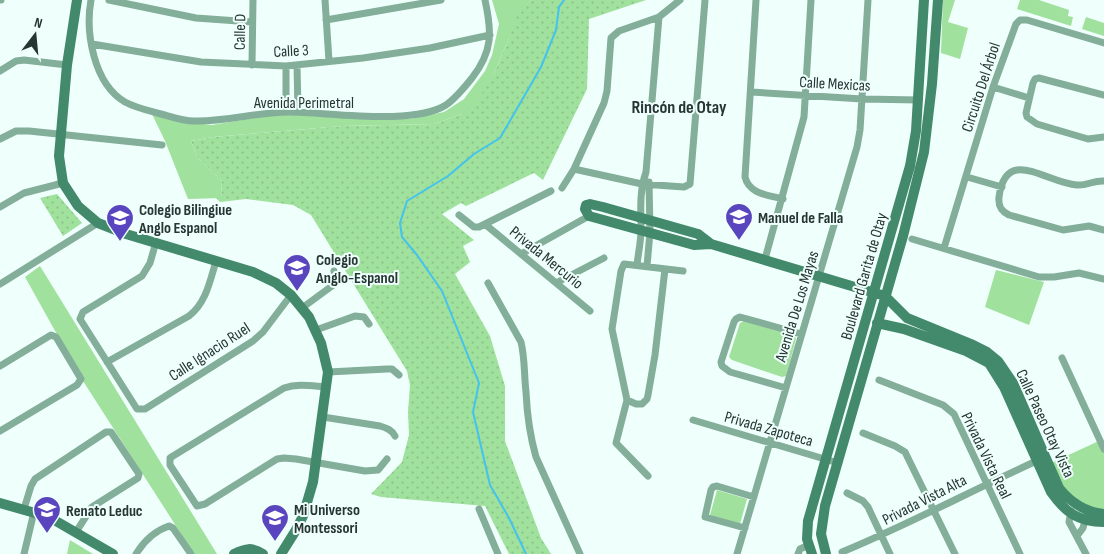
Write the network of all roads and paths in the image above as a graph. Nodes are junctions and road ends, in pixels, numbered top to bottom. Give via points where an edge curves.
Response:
1 (77, 0) edge
2 (91, 0) edge
3 (109, 0) edge
4 (253, 0) edge
5 (325, 0) edge
6 (441, 0) edge
7 (484, 0) edge
8 (680, 0) edge
9 (705, 0) edge
10 (756, 0) edge
11 (810, 0) edge
12 (868, 0) edge
13 (924, 0) edge
14 (938, 0) edge
15 (659, 17) junction
16 (326, 20) junction
17 (252, 22) junction
18 (490, 35) junction
19 (1104, 43) edge
20 (92, 44) junction
21 (329, 61) junction
22 (67, 65) junction
23 (252, 65) junction
24 (297, 65) junction
25 (286, 66) junction
26 (0, 71) edge
27 (993, 86) junction
28 (751, 92) junction
29 (807, 95) junction
30 (1104, 95) edge
31 (1029, 98) junction
32 (862, 99) junction
33 (918, 100) junction
34 (286, 112) junction
35 (298, 112) junction
36 (60, 134) junction
37 (1104, 137) edge
38 (0, 139) edge
39 (162, 145) dead end
40 (574, 169) junction
41 (967, 177) junction
42 (1104, 181) edge
43 (64, 184) junction
44 (645, 184) junction
45 (1002, 187) junction
46 (562, 188) dead end
47 (551, 191) dead end
48 (783, 198) junction
49 (0, 207) edge
50 (603, 207) junction
51 (459, 215) dead end
52 (589, 216) junction
53 (600, 219) junction
54 (644, 219) junction
55 (98, 224) junction
56 (486, 225) junction
57 (1104, 230) edge
58 (645, 231) junction
59 (912, 239) dead end
60 (156, 242) junction
61 (711, 244) junction
62 (944, 248) junction
63 (521, 254) junction
64 (604, 258) dead end
65 (765, 259) junction
66 (216, 261) junction
67 (637, 265) junction
68 (647, 266) junction
69 (665, 268) junction
70 (683, 271) dead end
71 (334, 272) dead end
72 (819, 275) junction
73 (1104, 279) edge
74 (488, 283) dead end
75 (556, 283) junction
76 (0, 284) edge
77 (874, 292) junction
78 (291, 296) junction
79 (885, 296) junction
80 (302, 308) junction
81 (590, 310) dead end
82 (907, 318) junction
83 (878, 323) junction
84 (369, 324) dead end
85 (904, 329) junction
86 (316, 330) junction
87 (801, 334) junction
88 (1062, 358) dead end
89 (107, 362) junction
90 (0, 366) edge
91 (328, 372) junction
92 (399, 374) dead end
93 (879, 380) dead end
94 (1008, 385) junction
95 (327, 387) junction
96 (786, 388) junction
97 (628, 400) junction
98 (323, 417) junction
99 (693, 420) dead end
100 (0, 431) edge
101 (863, 433) dead end
102 (395, 436) dead end
103 (771, 443) junction
104 (1104, 449) edge
105 (1041, 458) junction
106 (388, 459) dead end
107 (826, 459) junction
108 (316, 463) junction
109 (838, 463) junction
110 (648, 476) dead end
111 (986, 483) junction
112 (847, 493) dead end
113 (754, 497) junction
114 (0, 502) edge
115 (1072, 508) junction
116 (479, 509) dead end
117 (934, 509) junction
118 (29, 510) junction
119 (1104, 514) edge
120 (1086, 515) junction
121 (1104, 522) edge
122 (745, 528) junction
123 (76, 532) junction
124 (882, 536) junction
125 (1077, 536) junction
126 (810, 550) edge
127 (842, 552) dead end
128 (285, 553) edge
129 (24, 554) edge
130 (112, 554) edge
131 (136, 554) edge
132 (190, 554) edge
133 (234, 554) edge
134 (263, 554) edge
135 (498, 554) edge
136 (580, 554) edge
137 (737, 554) edge
138 (798, 554) edge
139 (826, 554) edge
140 (890, 554) edge
141 (955, 554) edge
142 (1020, 554) edge
143 (1086, 554) edge

1 - 22 street
2 - 20 street, Avenida Perimetral
3 - 17 street via 196,18
4 - 17 street, Calle D
5 - 16 street
6 - 16 street
7 - 18 street, Avenida Perimetral
8 - 15 street
9 - 44 street via 691,181 684,187
10 - 28 street
11 - 29 street
12 - 32 street, Avenida De Los Mayas
13 - 33 street, Boulevard Garita de Otay
14 - 79 street, Boulevard Garita de Otay via 924,152
15 - 40 street via 615,33 611,38 604,103
15 - 44 street
16 - 21 street
17 - 23 street, Calle D
18 - 21 street, Calle 3 via 430,48
18 - 35 street, Avenida Perimetral via 488,50 475,74 455,98 432,112 374,116
19 - 27 street, Circuito Del Árbol via 1020,20 1013,29
20 - 23 street, Calle 3 via 173,58
20 - 34 street, Avenida Perimetral via 102,77 112,91 126,102 148,110 194,121
21 - 24 street, Calle 3
22 - 26 street via 24,60
22 - 36 street
23 - 25 street, Calle 3
24 - 25 street, Calle 3
24 - 35 street
25 - 34 street
27 - 31 street
27 - 41 street, Circuito Del Árbol
28 - 29 street, Calle Mexicas
28 - 48 street via 745,178 747,184 759,192
29 - 32 street, Calle Mexicas
29 - 48 street via 803,125
30 - 31 street via 1039,78 1033,83
31 - 37 street via 1026,113 1032,122 1088,139
32 - 33 street, Calle Mexicas
32 - 72 street, Avenida De Los Mayas via 857,147
33 - 77 street, Boulevard Garita de Otay via 910,166
34 - 35 street, Avenida Perimetral
36 - 38 street via 16,132
36 - 39 street
36 - 43 street via 60,166
40 - 44 street
40 - 46 street
41 - 45 street
41 - 62 street, Circuito Del Árbol
42 - 45 street via 1076,185 1018,169 1008,173
43 - 49 street via 24,193
43 - 55 street via 78,206
44 - 54 street
45 - 57 street via 1000,208 1009,215 1062,230 1089,226
47 - 56 street
48 - 65 street
50 - 52 street via 588,204
50 - 53 street
50 - 54 street
51 - 56 street via 476,228
52 - 53 street
52 - 63 street
53 - 58 street
54 - 58 street
54 - 61 street via 698,234
55 - 60 street
55 - 76 street
56 - 63 street, Privada Mercurio
58 - 61 street via 694,245
58 - 67 street
58 - 68 street
59 - 62 street
60 - 66 street
60 - 89 street via 142,276 83,312 80,319
61 - 65 street
62 - 73 street via 1039,277 1079,273
63 - 75 street, Privada Mercurio
64 - 75 street
65 - 72 street
66 - 78 street via 276,282
66 - 89 street via 197,310
67 - 68 street
67 - 97 street via 622,267 612,329
68 - 69 street
69 - 70 street
69 - 97 street via 647,399 642,404
71 - 80 street via 336,283
72 - 77 street
72 - 87 street, Avenida De Los Mayas
74 - 136 street via 521,342 532,443
75 - 81 street, Privada Mercurio
77 - 79 street
77 - 107 street, Boulevard Garita de Otay
78 - 80 street
78 - 89 street, Calle Ignacio Ruel via 263,332 244,348 145,409 137,409 132,403
79 - 82 street, Calle Paseo Otay Vista
79 - 83 street, Boulevard Garita de Otay
80 - 86 street
82 - 85 street
82 - 94 street, Calle Paseo Otay Vista via 987,352 998,361
83 - 85 street, Calle Paseo Otay Vista
83 - 109 street, Boulevard Garita de Otay
84 - 86 street via 364,317 355,316
85 - 94 street, Calle Paseo Otay Vista via 979,357
86 - 91 street
87 - 96 street, Avenida De Los Mayas
87 - 96 street via 740,317 734,322 721,362 730,372
88 - 104 street
90 - 100 street via 51,335 56,337 80,376 77,385
91 - 92 street via 392,369
91 - 95 street
93 - 111 street, Privada Vista Real via 949,409
94 - 105 street, Calle Paseo Otay Vista
95 - 98 street
95 - 108 street via 293,385 284,388 170,458 170,465 198,506 277,459
96 - 103 street, Avenida De Los Mayas
97 - 110 street via 616,443
98 - 102 street via 380,426
98 - 108 street
99 - 103 street, Privada Zapoteca
101 - 117 street via 905,452
103 - 107 street, Privada Zapoteca
103 - 113 street, Avenida De Los Mayas
105 - 111 street, Privada Vista Alta
105 - 115 street, Calle Paseo Otay Vista via 1051,492 1064,509
106 - 108 street via 382,467 372,471
107 - 109 street, Privada Zapoteca
107 - 126 street, Boulevard Garita de Otay via 808,521
108 - 128 street via 309,499
109 - 139 street, Boulevard Garita de Otay via 822,522
111 - 117 street, Privada Vista Alta
111 - 142 street, Privada Vista Real
112 - 124 street via 868,507
113 - 122 street, Avenida De Los Mayas
113 - 122 street via 717,486 711,490 705,517
114 - 118 street
115 - 120 street, Calle Paseo Otay Vista
115 - 125 street via 1069,522
116 - 135 street
117 - 124 street, Privada Vista Alta
117 - 141 street
118 - 123 street
118 - 123 street via 30,486 35,479 106,432 113,433 139,474 137,480 92,507
118 - 129 street
119 - 120 street, Calle Paseo Otay Vista
120 - 121 street, Calle Paseo Otay Vista
120 - 125 street
122 - 137 street, Avenida De Los Mayas
123 - 130 street
124 - 127 street, Privada Vista Alta
124 - 140 street
125 - 143 street
126 - 138 street via 800,549
131 - 132 street via 145,541 166,526 173,528
133 - 134 street via 247,548

